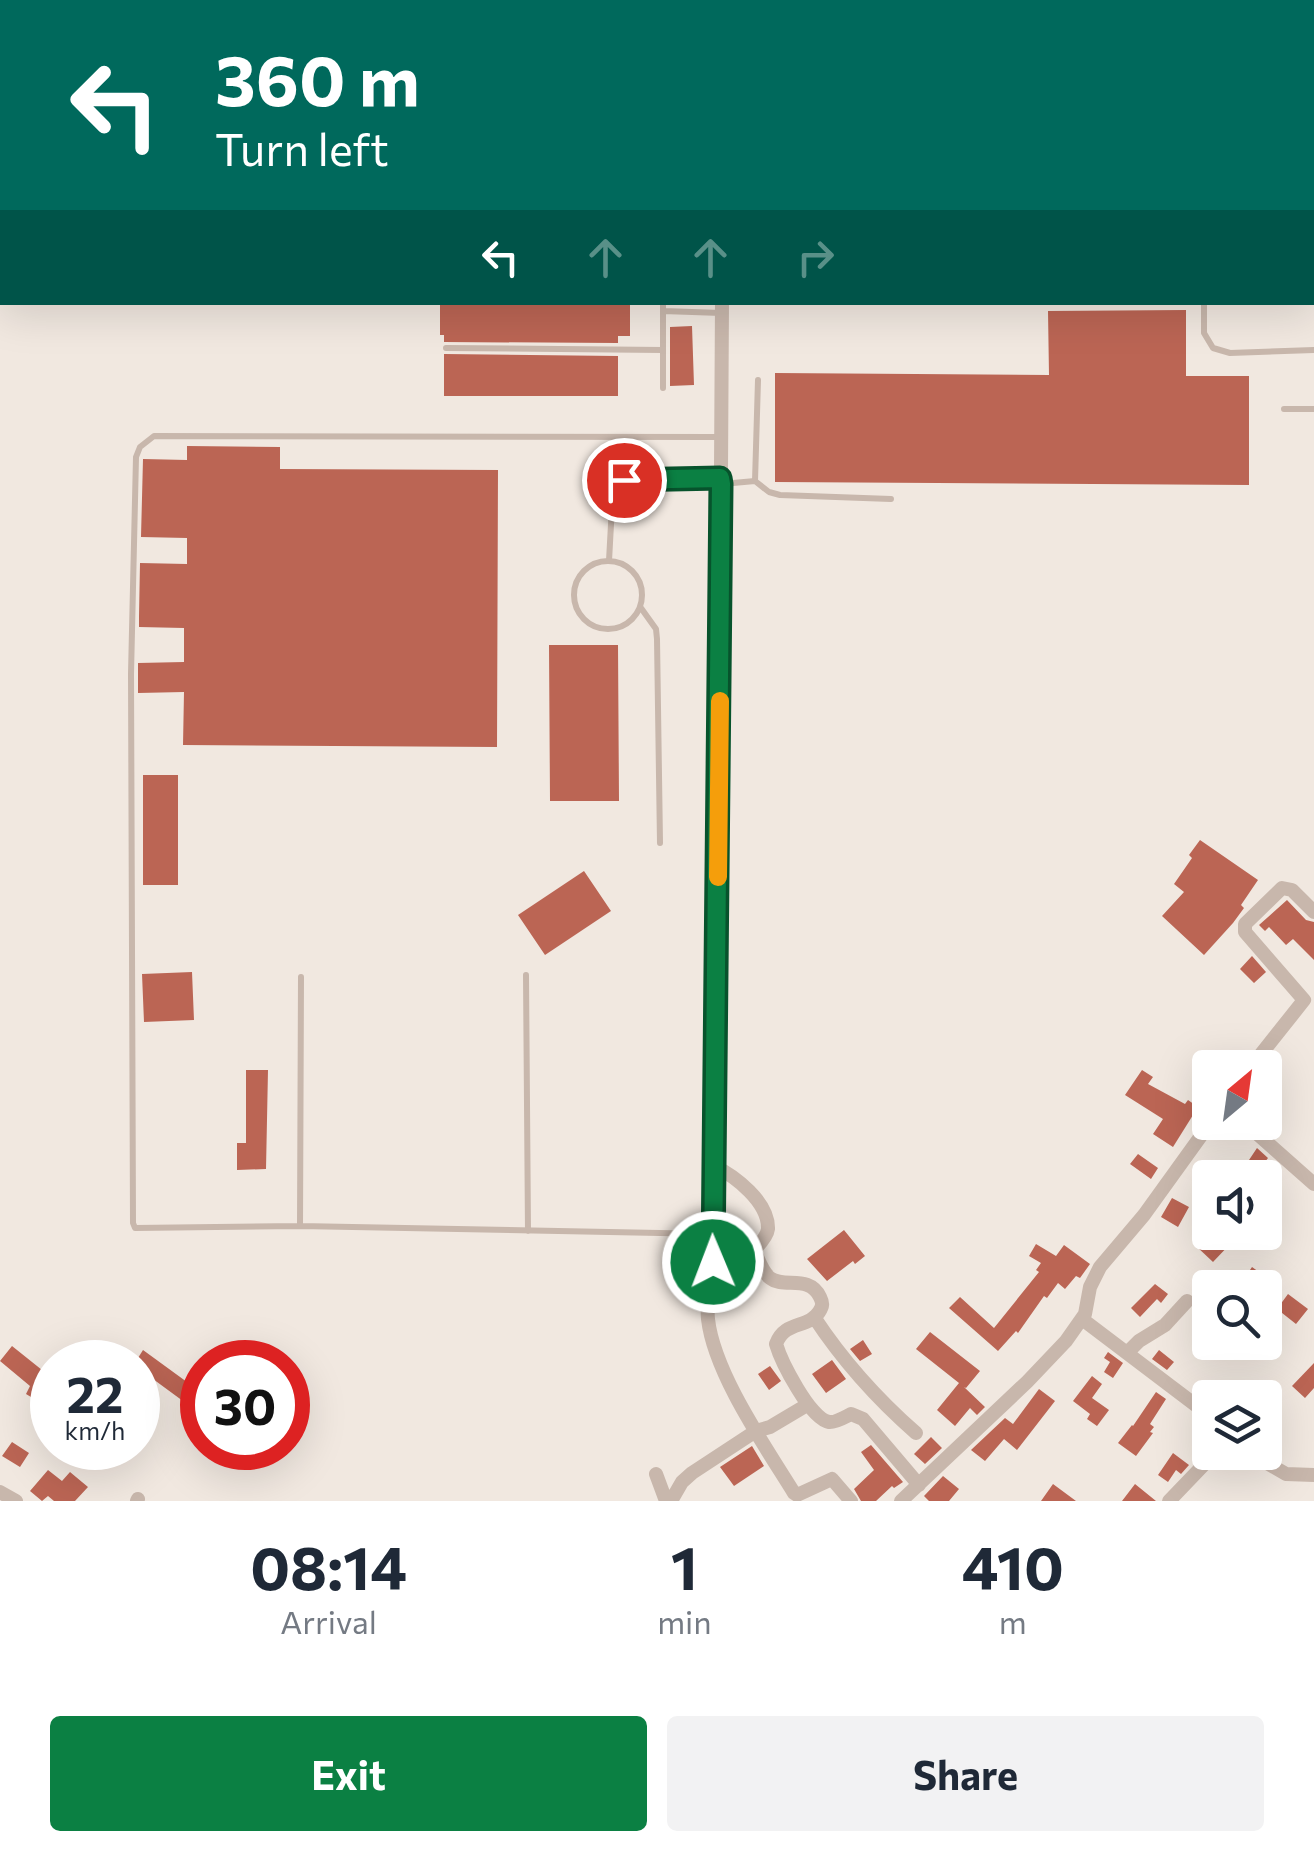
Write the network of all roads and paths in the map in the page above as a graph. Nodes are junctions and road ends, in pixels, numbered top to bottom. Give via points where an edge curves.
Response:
1 (1204, 305) edge
2 (663, 307) edge
3 (722, 308) edge
4 (446, 348) dead end
5 (663, 350) junction
6 (1314, 350) edge
7 (758, 380) dead end
8 (663, 388) dead end
9 (1284, 409) dead end
10 (1314, 409) edge
11 (622, 438) junction
12 (720, 438) junction
13 (624, 480) junction
14 (720, 481) junction
15 (755, 481) junction
16 (891, 499) dead end
17 (608, 560) junction
18 (640, 608) junction
19 (660, 844) dead end
20 (1314, 912) edge
21 (526, 975) dead end
22 (300, 977) dead end
23 (1309, 995) edge
24 (1265, 1050) edge
25 (1198, 1140) edge
26 (1264, 1140) edge
27 (714, 1166) junction
28 (1314, 1184) edge
29 (300, 1226) junction
30 (528, 1232) junction
31 (713, 1240) junction
32 (754, 1250) junction
33 (1187, 1302) dead end
34 (814, 1318) junction
35 (1082, 1318) junction
36 (1128, 1353) junction
37 (1192, 1402) edge
38 (807, 1404) junction
39 (756, 1432) junction
40 (916, 1433) dead end
41 (1198, 1470) edge
42 (1279, 1470) edge
43 (656, 1474) dead end
44 (1314, 1475) edge
45 (920, 1485) junction
46 (1182, 1486) junction
47 (0, 1492) edge
48 (16, 1501) edge
49 (669, 1501) edge
50 (851, 1501) edge
51 (901, 1501) edge
52 (1169, 1501) edge
53 (1194, 1501) edge

1 - 6 lane via 1204,333 1213,348
2 - 3 lane
2 - 5 lane
3 - 12 street
4 - 5 lane
5 - 8 lane
7 - 15 lane
9 - 10 lane
11 - 12 lane
11 - 13 lane
11 - 29 lane via 168,435 154,436 136,456 133,1223 141,1229
12 - 14 street
13 - 14 lane
13 - 17 lane via 612,506
14 - 15 lane
14 - 27 street
15 - 16 lane via 780,496
17 - 18 lane via 637,576
17 - 18 lane via 580,575 575,607 599,629 631,622
18 - 19 lane via 657,639
20 - 23 street via 1282,888 1244,924
21 - 30 lane
22 - 29 lane
23 - 24 street
25 - 35 street via 1100,1268
26 - 28 street
27 - 31 street
27 - 32 street via 759,1203 768,1228
29 - 30 lane
30 - 31 lane
31 - 32 street
31 - 39 street via 707,1315 714,1352
32 - 34 street via 770,1278 802,1283 820,1296
33 - 36 street
34 - 38 street via 788,1328 776,1344
34 - 40 street via 887,1408
35 - 36 street
35 - 45 street via 1060,1348
36 - 37 street
38 - 39 street
38 - 45 street via 824,1421 851,1414 863,1419
39 - 49 street via 692,1473
39 - 50 street via 794,1493 832,1479
41 - 46 street
42 - 44 street
43 - 49 street
45 - 51 street
46 - 52 street
46 - 53 street
47 - 48 street

